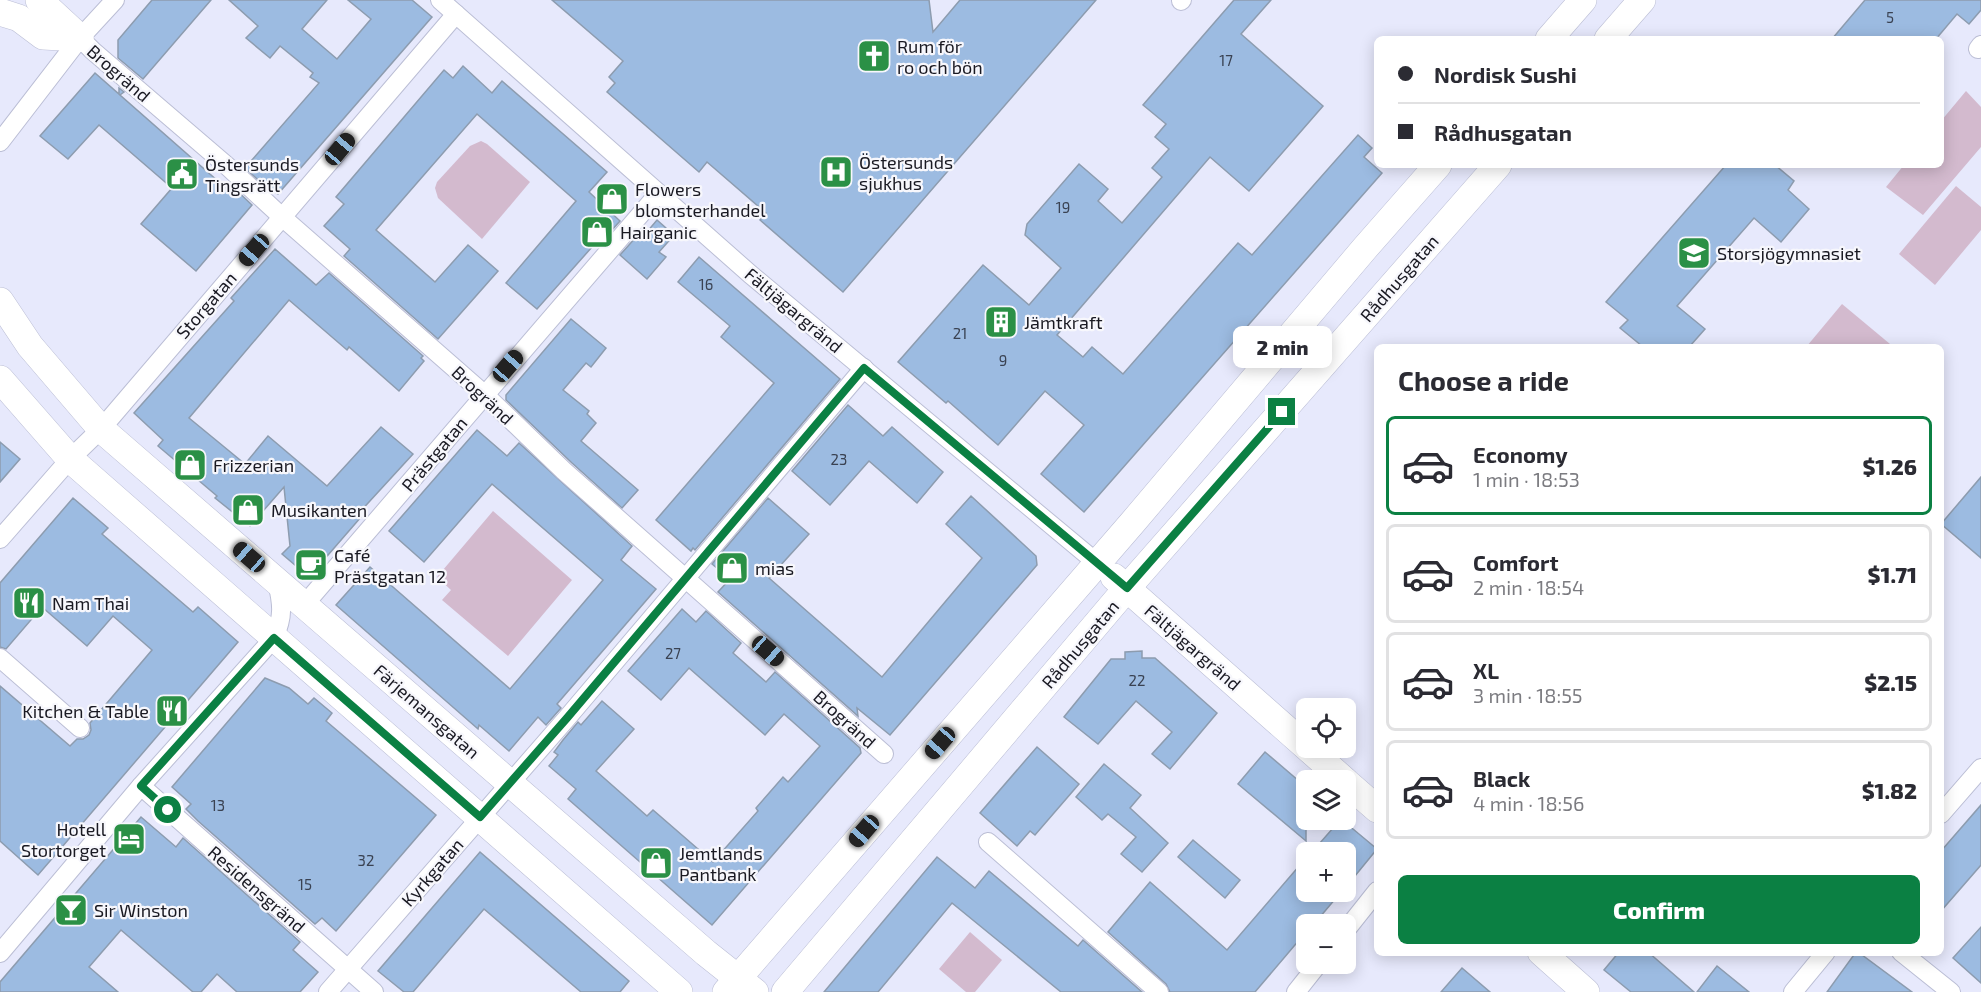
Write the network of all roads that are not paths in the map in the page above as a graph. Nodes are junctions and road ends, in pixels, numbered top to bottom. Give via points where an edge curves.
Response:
1 (39, 0) edge
2 (115, 0) edge
3 (440, 0) edge
4 (1583, 0) edge
5 (1642, 0) edge
6 (0, 12) edge
7 (456, 14) junction
8 (1552, 36) edge
9 (1611, 36) edge
10 (80, 38) junction
11 (0, 142) edge
12 (1435, 168) edge
13 (1495, 168) edge
14 (658, 194) junction
15 (282, 217) junction
16 (0, 301) edge
17 (864, 368) junction
18 (0, 379) edge
19 (484, 394) junction
20 (101, 429) junction
21 (70, 459) junction
22 (0, 539) edge
23 (1097, 563) junction
24 (685, 578) junction
25 (277, 581) junction
26 (1127, 588) junction
27 (305, 604) junction
28 (274, 638) junction
29 (0, 658) edge
30 (80, 728) dead end
31 (884, 754) dead end
32 (1981, 768) edge
33 (1333, 770) edge
34 (510, 783) junction
35 (141, 786) junction
36 (1356, 791) edge
37 (1374, 806) edge
38 (1944, 811) edge
39 (480, 817) junction
40 (988, 842) dead end
41 (1374, 895) edge
42 (1356, 917) edge
43 (0, 952) edge
44 (1546, 956) edge
45 (1823, 956) edge
46 (1906, 956) edge
47 (348, 969) junction
48 (1310, 974) edge
49 (740, 987) edge
50 (328, 992) edge
51 (374, 992) edge
52 (679, 992) edge
53 (785, 992) edge
54 (1159, 992) edge
55 (1296, 992) edge
56 (1586, 992) edge
57 (1792, 992) edge
58 (1951, 992) edge

1 - 10 main road
2 - 10 street
3 - 7 street, Fältjägargränd
4 - 8 main road
5 - 9 main road
6 - 10 main road via 19,18 43,36
7 - 14 street, Fältjägargränd
7 - 15 street, Storgatan
10 - 11 street
10 - 15 street, Brogränd
12 - 23 main road
13 - 26 main road, Rådhusgatan
14 - 17 street, Fältjägargränd
14 - 19 street, Prästgatan
15 - 19 street, Brogränd
15 - 20 street, Storgatan
16 - 20 main road, Färjemansgatan via 30,346
17 - 23 street, Fältjägargränd
17 - 24 street, Kyrkgatan
18 - 21 main road
19 - 24 street, Brogränd
19 - 27 street, Prästgatan
20 - 21 street, Storgatan
20 - 25 main road, Färjemansgatan
21 - 22 street, Storgatan
21 - 28 main road
23 - 26 main road, Fältjägargränd
23 - 49 main road
24 - 31 street, Brogränd
24 - 34 street, Kyrkgatan
25 - 27 main road, Färjemansgatan
25 - 28 street via 283,605 281,624
26 - 33 main road, Fältjägargränd
26 - 53 main road, Rådhusgatan
27 - 34 main road, Färjemansgatan
28 - 35 street
28 - 39 main road
29 - 30 street
32 - 38 street
34 - 39 street, Kyrkgatan
34 - 49 main road, Färjemansgatan
35 - 43 street
35 - 47 street, Residensgränd
36 - 37 main road, Fältjägargränd
39 - 47 street, Kyrkgatan
39 - 52 main road
40 - 54 street
41 - 42 street
44 - 56 main road
45 - 57 street
46 - 58 street
47 - 50 street, Kyrkgatan
47 - 51 street, Residensgränd
48 - 55 street

